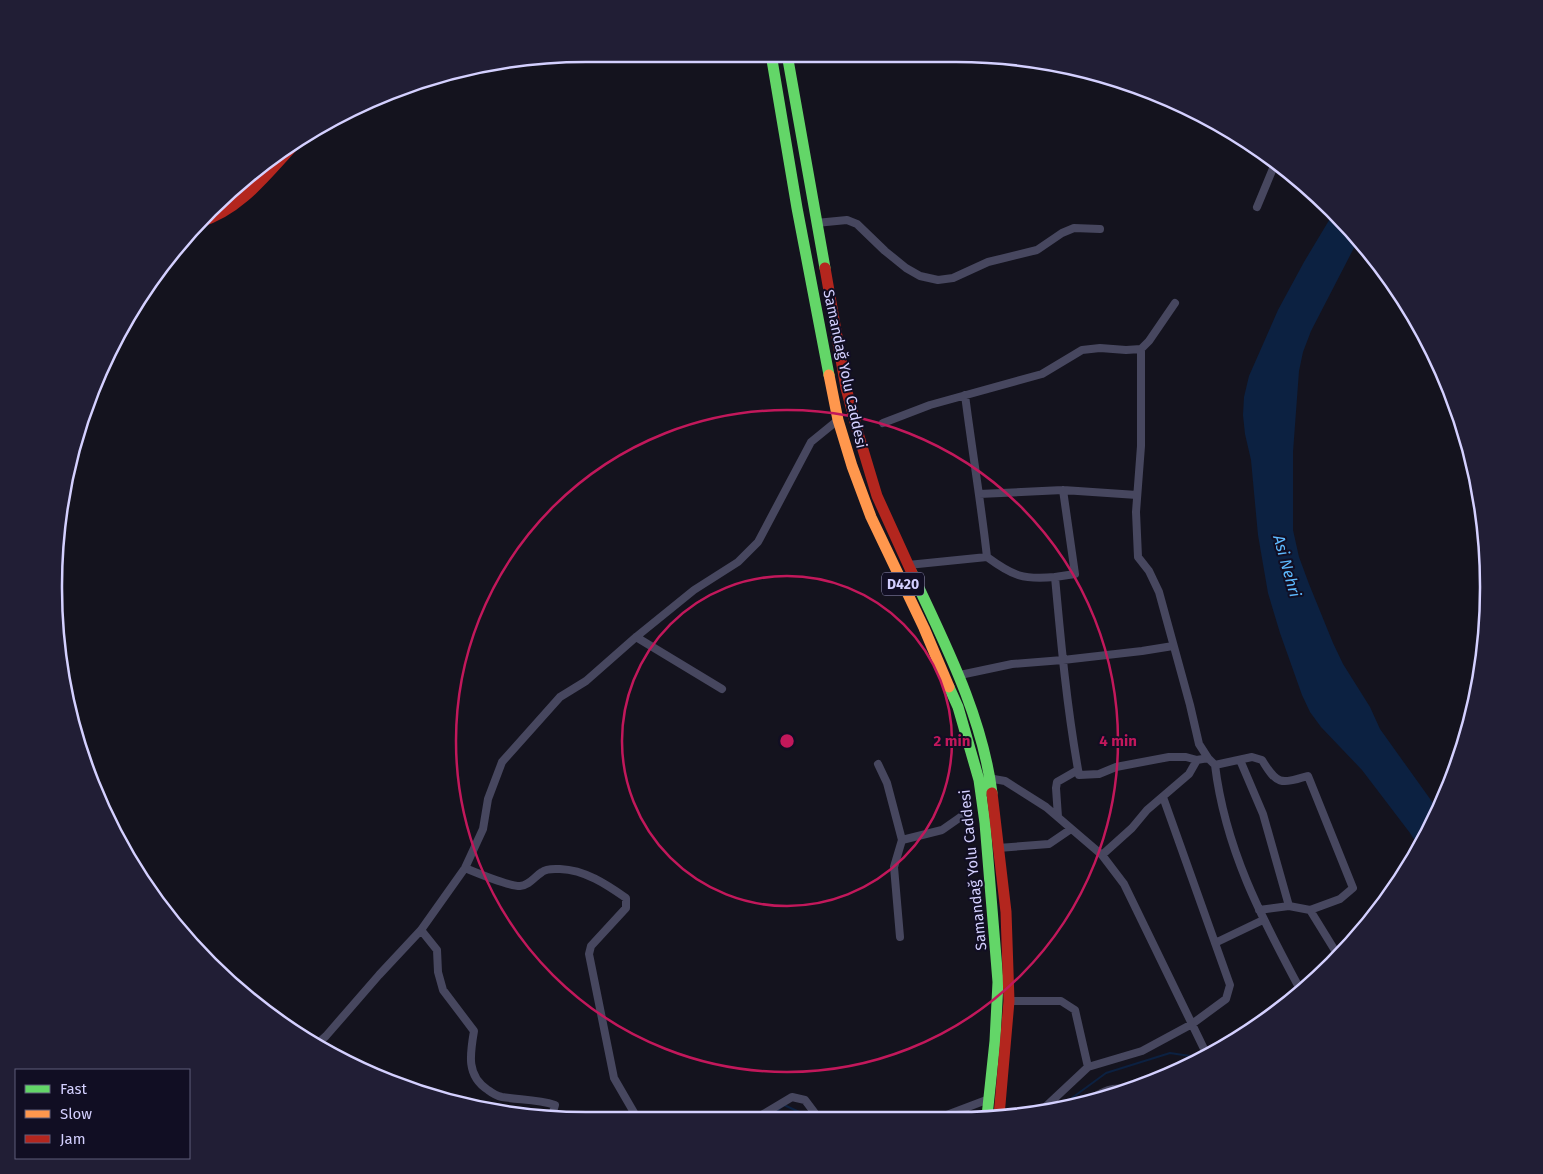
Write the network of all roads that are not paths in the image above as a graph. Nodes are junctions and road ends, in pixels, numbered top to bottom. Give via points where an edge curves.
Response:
1 (772, 62) edge
2 (788, 62) edge
3 (272, 168) edge
4 (1273, 169) edge
5 (1257, 207) dead end
6 (215, 217) edge
7 (816, 223) junction
8 (1100, 229) dead end
9 (1175, 303) dead end
10 (1141, 349) junction
11 (965, 396) junction
12 (838, 420) junction
13 (883, 423) dead end
14 (1063, 490) junction
15 (979, 494) junction
16 (1137, 495) junction
17 (987, 557) junction
18 (908, 565) junction
19 (1055, 577) junction
20 (636, 637) junction
21 (1173, 646) junction
22 (1063, 660) junction
23 (960, 675) junction
24 (722, 689) dead end
25 (1208, 758) junction
26 (1197, 760) junction
27 (1240, 760) junction
28 (878, 764) dead end
29 (1215, 764) junction
30 (1078, 770) junction
31 (984, 779) junction
32 (1163, 797) junction
33 (962, 816) dead end
34 (1058, 817) junction
35 (1072, 829) junction
36 (902, 840) junction
37 (998, 848) junction
38 (1102, 855) junction
39 (465, 868) junction
40 (1289, 906) junction
41 (1259, 910) junction
42 (1310, 910) junction
43 (1263, 920) junction
44 (421, 930) junction
45 (900, 937) dead end
46 (1215, 943) junction
47 (1335, 950) edge
48 (1298, 985) edge
49 (1009, 1001) junction
50 (1192, 1024) junction
51 (322, 1039) edge
52 (1204, 1049) edge
53 (1088, 1068) junction
54 (989, 1100) junction
55 (1051, 1102) edge
56 (1000, 1109) edge
57 (554, 1110) edge
58 (988, 1110) edge
59 (634, 1112) edge
60 (767, 1112) edge
61 (814, 1112) edge
62 (955, 1112) edge

1 - 12 main road, Samandağ Yolu Caddesi / D420
2 - 7 main road, Samandağ Yolu Caddesi / D420
3 - 6 main road via 239,203
4 - 5 street
7 - 8 street via 847,220 857,224 906,268 920,276 938,280 953,278 988,262 1037,250 1074,228
7 - 18 main road, Samandağ Yolu Caddesi / D420 via 846,388 858,433 877,496
9 - 10 street
10 - 11 street via 1082,350 1042,374
10 - 16 street via 1141,446
11 - 13 street
11 - 15 street
12 - 20 street via 811,442 758,542 738,562 694,590
12 - 31 main road, Samandağ Yolu Caddesi / D420 via 871,517 924,628
14 - 15 street
14 - 16 street
14 - 19 street via 1075,574
15 - 17 street
16 - 21 street via 1138,557 1159,592
17 - 18 street
17 - 19 street via 1016,575 1033,579
18 - 23 main road, Samandağ Yolu Caddesi / D420
19 - 22 street
20 - 24 street
20 - 39 street via 586,681 560,697 502,762 488,799 483,829
21 - 22 street
21 - 25 street via 1198,744
22 - 23 street via 1012,664
22 - 30 street
23 - 31 main road, Samandağ Yolu Caddesi / D420 via 981,739
25 - 26 street
25 - 29 street
26 - 30 street via 1169,757 1116,767 1099,774 1079,775
26 - 32 street via 1189,774
27 - 29 street
27 - 40 street via 1263,814
27 - 42 street via 1252,757 1262,760 1278,781 1308,776 1353,888 1340,899
28 - 36 street via 887,783
29 - 41 street via 1218,796 1242,873
30 - 34 street via 1057,782
31 - 34 street via 1005,781
31 - 37 main road, Samandağ Yolu Caddesi / D420
31 - 54 main road, Samandağ Yolu Caddesi / D420 via 998,982
32 - 38 street
32 - 46 street
33 - 36 street via 942,830
34 - 35 street
35 - 37 street via 1049,844
35 - 38 street
36 - 45 street via 894,867
37 - 49 main road, Samandağ Yolu Caddesi / D420 via 1006,912
38 - 50 street via 1124,884
39 - 44 street
39 - 59 street via 519,886 528,884 542,871 574,870 626,898 626,908 591,946 588,954 614,1078
40 - 41 street
40 - 42 street
41 - 43 street
42 - 47 street
43 - 46 street
43 - 48 street
44 - 51 street
44 - 57 street via 438,950 438,972 443,990 474,1031 470,1055 474,1079 500,1096 541,1100 555,1105
46 - 50 street via 1230,985 1226,999
49 - 53 street via 1061,1002 1075,1010
49 - 56 main road, Samandağ Yolu Caddesi / D420
50 - 52 street
50 - 53 street via 1142,1051
53 - 55 street
54 - 58 main road, Samandağ Yolu Caddesi / D420
54 - 62 street
60 - 61 street via 792,1097 805,1100

